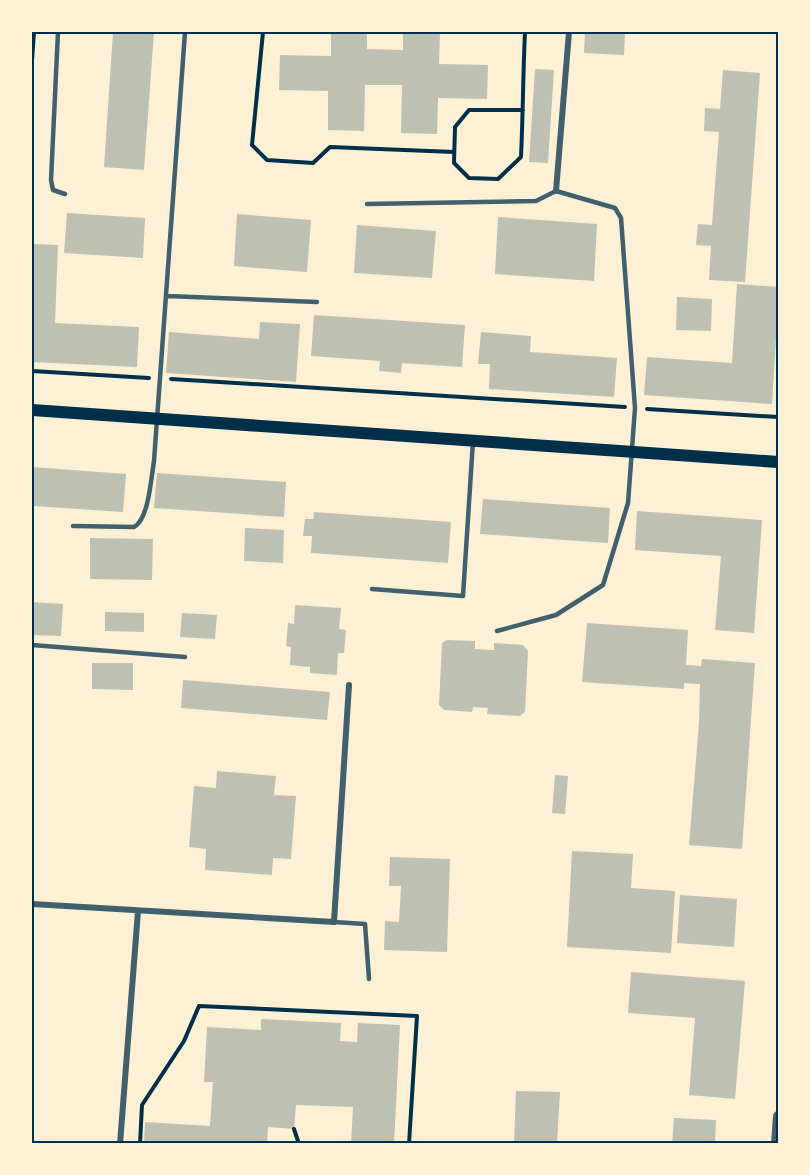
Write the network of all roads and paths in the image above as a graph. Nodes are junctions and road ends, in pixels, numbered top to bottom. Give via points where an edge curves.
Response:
1 (34, 32) edge
2 (58, 32) edge
3 (185, 32) edge
4 (263, 32) edge
5 (525, 32) edge
6 (569, 32) edge
7 (32, 60) edge
8 (523, 110) junction
9 (454, 152) junction
10 (556, 191) junction
11 (65, 194) dead end
12 (367, 204) dead end
13 (167, 296) junction
14 (317, 302) dead end
15 (32, 371) edge
16 (161, 379) junction
17 (635, 408) junction
18 (32, 410) edge
19 (778, 417) edge
20 (157, 419) junction
21 (473, 441) junction
22 (631, 452) junction
23 (778, 462) edge
24 (73, 526) dead end
25 (372, 589) dead end
26 (497, 631) dead end
27 (32, 645) edge
28 (185, 657) dead end
29 (349, 685) dead end
30 (32, 904) edge
31 (138, 911) junction
32 (334, 922) junction
33 (369, 979) dead end
34 (778, 1116) edge
35 (294, 1129) dead end
36 (120, 1143) edge
37 (140, 1143) edge
38 (299, 1143) edge
39 (409, 1143) edge
40 (776, 1143) edge

1 - 7 path
2 - 11 lane via 51,180 53,190
3 - 13 lane
4 - 9 path via 252,145 267,160 313,163 330,147
5 - 8 path
6 - 10 street
8 - 9 path via 469,110 455,127
8 - 9 path via 521,157 498,179 469,178 454,163
10 - 12 lane via 536,201
10 - 17 lane via 615,208 621,218
13 - 14 lane
13 - 16 lane
15 - 16 path
16 - 17 path
16 - 20 lane
17 - 19 path
17 - 22 lane
18 - 20 main road
20 - 21 main road
20 - 24 lane via 154,461 140,524
21 - 22 main road
21 - 25 lane via 463,596
22 - 23 main road
22 - 26 lane via 628,503 603,585 556,615
27 - 28 lane
29 - 32 street
30 - 31 street
31 - 32 street
31 - 36 street
32 - 33 lane via 366,924
34 - 40 street
35 - 38 path
37 - 39 path via 142,1105 184,1041 199,1006 417,1016

